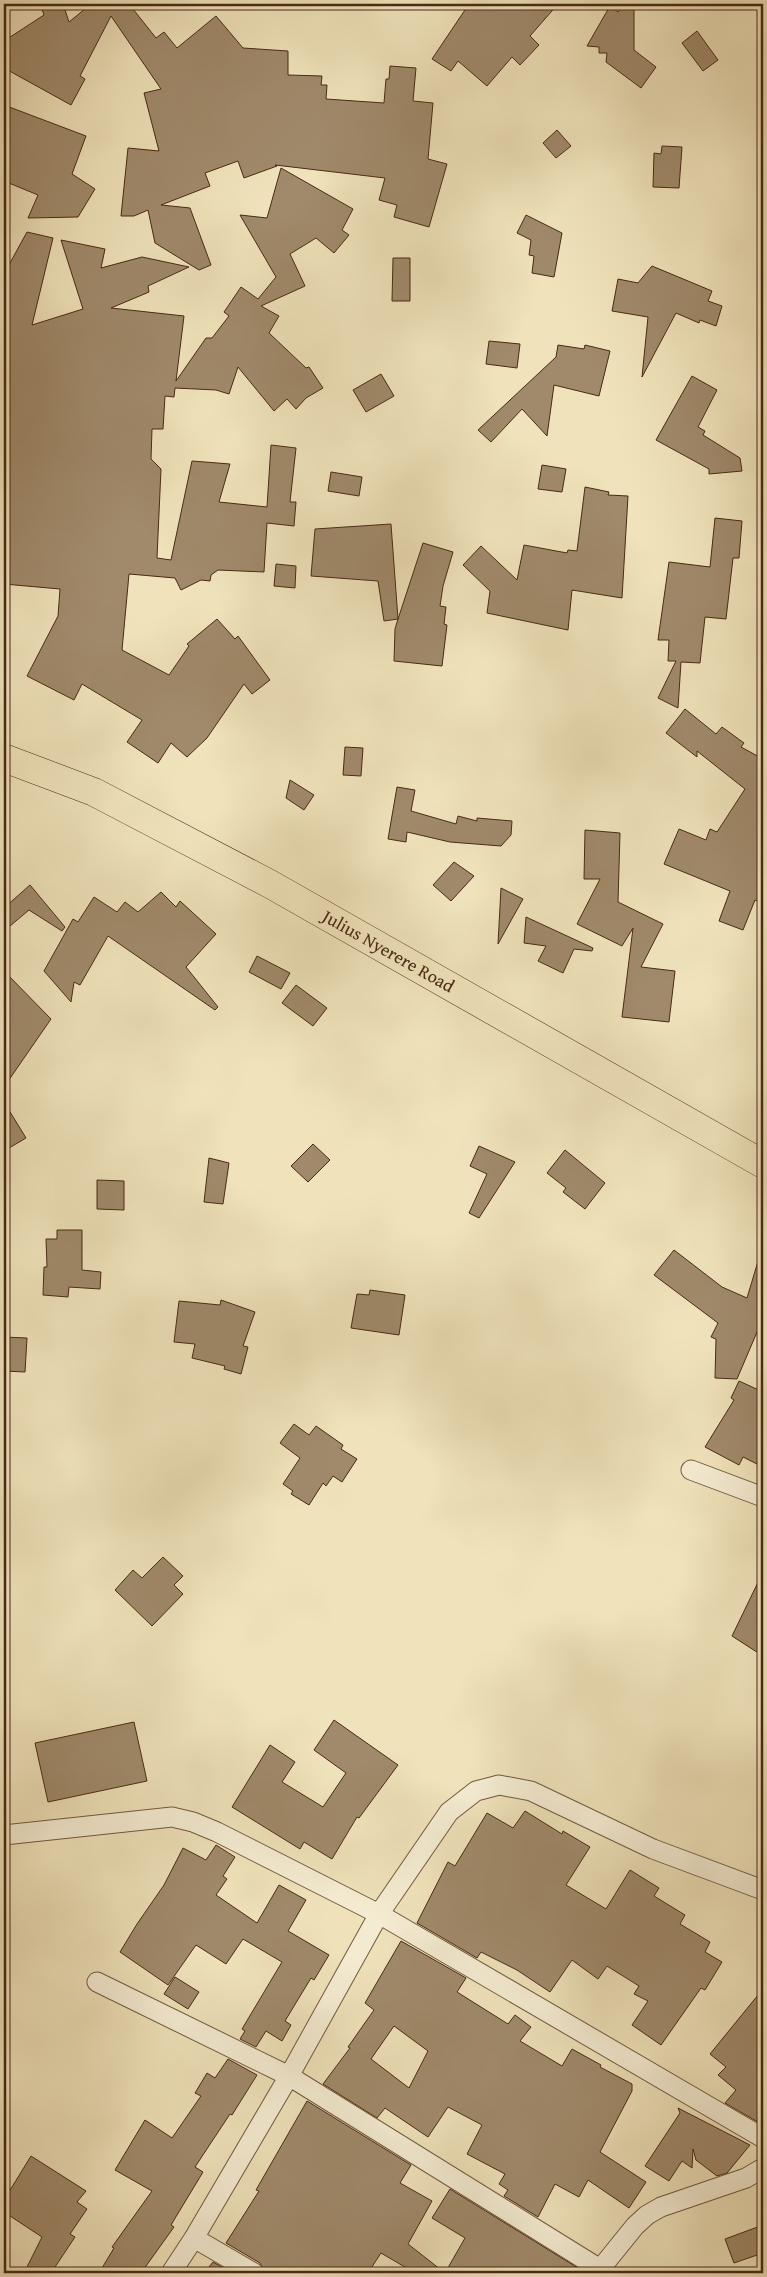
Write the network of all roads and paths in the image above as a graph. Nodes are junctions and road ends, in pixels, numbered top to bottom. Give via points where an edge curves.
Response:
1 (4, 758) edge
2 (763, 1164) edge
3 (691, 1470) dead end
4 (763, 1497) edge
5 (4, 1835) edge
6 (763, 1890) edge
7 (379, 1914) junction
8 (97, 1982) dead end
9 (288, 2076) junction
10 (763, 2138) edge
11 (763, 2168) edge
12 (194, 2238) junction
13 (598, 2271) edge
14 (171, 2273) edge
15 (254, 2273) edge

1 - 2 highway, Julius Nyerere Road via 94,792 270,884
3 - 4 street
5 - 7 street via 172,1817 217,1832
6 - 7 street via 654,1849 531,1791 499,1785 476,1791 449,1812
7 - 9 street
7 - 10 street
8 - 9 street
9 - 12 street
9 - 13 street
11 - 13 street via 746,2178 661,2207 635,2226
12 - 14 street
12 - 15 street

